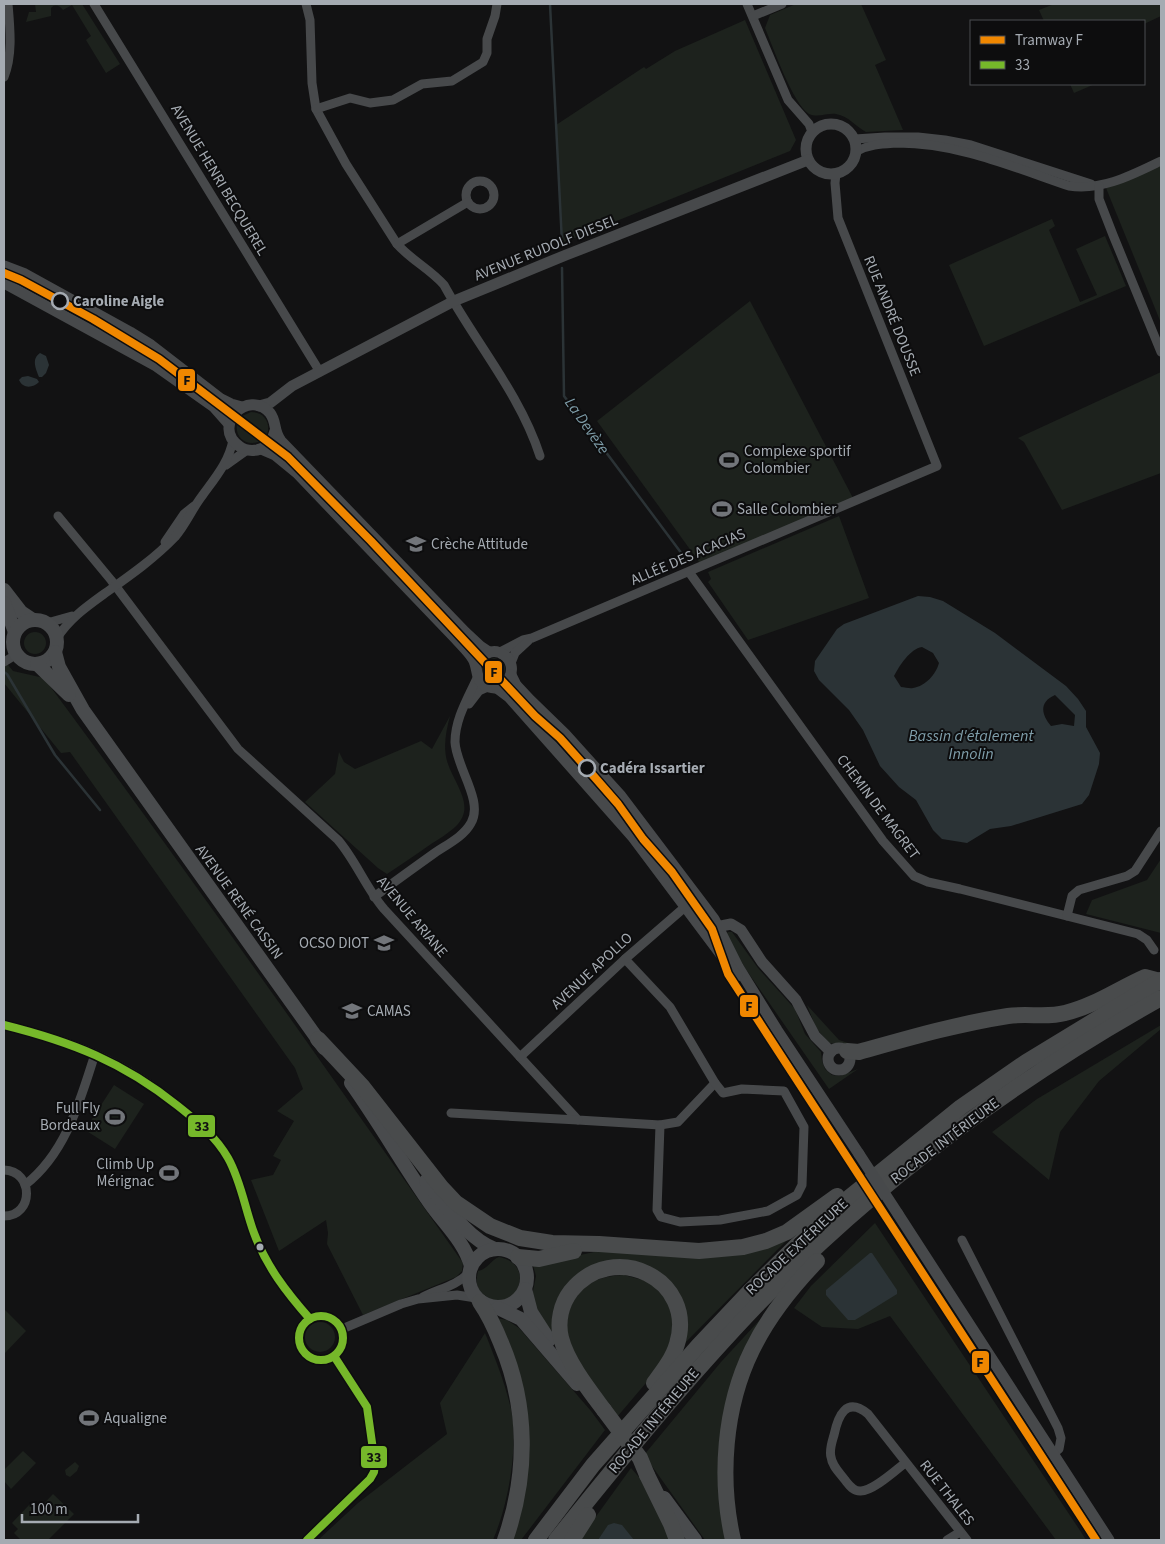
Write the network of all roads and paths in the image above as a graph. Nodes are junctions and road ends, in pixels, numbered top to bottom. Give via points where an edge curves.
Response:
1 (8, 4) edge
2 (94, 4) edge
3 (306, 4) edge
4 (497, 4) edge
5 (747, 4) edge
6 (782, 4) edge
7 (752, 16) junction
8 (4, 78) edge
9 (316, 109) junction
10 (812, 132) junction
11 (856, 145) junction
12 (808, 160) junction
13 (1161, 161) edge
14 (836, 174) junction
15 (1099, 186) junction
16 (468, 202) dead end
17 (397, 244) junction
18 (4, 266) edge
19 (4, 283) edge
20 (454, 301) junction
21 (1161, 352) edge
22 (320, 372) junction
23 (303, 381) junction
24 (259, 406) junction
25 (242, 407) junction
26 (274, 419) junction
27 (229, 424) junction
28 (275, 431) junction
29 (233, 440) junction
30 (261, 449) junction
31 (247, 450) junction
32 (540, 456) dead end
33 (937, 466) joint
34 (222, 469) junction
35 (58, 516) dead end
36 (689, 572) junction
37 (115, 586) junction
38 (4, 590) edge
39 (4, 603) edge
40 (77, 614) junction
41 (33, 620) junction
42 (47, 623) junction
43 (15, 632) junction
44 (532, 638) junction
45 (56, 645) junction
46 (494, 652) junction
47 (17, 654) junction
48 (4, 662) edge
49 (37, 664) junction
50 (476, 665) junction
51 (511, 669) junction
52 (478, 678) junction
53 (492, 687) junction
54 (83, 710) junction
55 (462, 714) junction
56 (1161, 831) edge
57 (655, 866) junction
58 (374, 897) junction
59 (685, 907) junction
60 (1067, 916) junction
61 (718, 927) junction
62 (1154, 950) dead end
63 (626, 959) junction
64 (1161, 981) edge
65 (1161, 998) edge
66 (4, 1026) edge
67 (777, 1030) junction
68 (318, 1039) junction
69 (839, 1052) joint
70 (95, 1054) junction
71 (520, 1057) junction
72 (715, 1083) junction
73 (961, 1107) junction
74 (371, 1112) junction
75 (451, 1113) dead end
76 (578, 1120) junction
77 (660, 1125) junction
78 (4, 1170) edge
79 (894, 1179) junction
80 (25, 1185) junction
81 (4, 1216) edge
82 (962, 1240) dead end
83 (611, 1245) junction
84 (495, 1249) junction
85 (518, 1258) junction
86 (470, 1269) junction
87 (525, 1289) junction
88 (418, 1299) junction
89 (478, 1300) junction
90 (498, 1308) junction
91 (310, 1319) junction
92 (342, 1329) junction
93 (334, 1356) junction
94 (570, 1374) junction
95 (667, 1405) junction
96 (602, 1412) junction
97 (1054, 1453) junction
98 (905, 1463) junction
99 (593, 1465) junction
100 (647, 1475) junction
101 (960, 1532) junction
102 (1109, 1539) edge
103 (307, 1540) edge
104 (505, 1540) edge
105 (536, 1540) edge
106 (556, 1540) edge
107 (572, 1540) edge
108 (677, 1540) edge
109 (695, 1540) edge
110 (733, 1540) edge
111 (947, 1540) edge
112 (967, 1540) edge

1 - 8 street via 10,44
2 - 22 street, AVENUE HENRI BECQUEREL
3 - 9 street
4 - 9 street via 483,62 452,81 422,84 393,100 370,103 350,98
5 - 7 street
6 - 7 street
7 - 10 street via 788,100
9 - 17 street via 346,164
10 - 11 street via 825,124 839,125 846,128
10 - 12 street via 806,145
11 - 14 street via 853,164
11 - 15 street via 918,143 945,147 970,152 1069,186
12 - 14 street via 817,170
12 - 20 street, AVENUE RUDOLF DIESEL
13 - 15 street
14 - 33 street, RUE ANDRÉ DOUSSE via 838,218
15 - 21 street via 1099,199
16 - 17 street
17 - 20 street via 437,277
18 - 25 street via 121,326 222,399
19 - 27 street via 156,366 214,407
20 - 22 street, AVENUE RUDOLF DIESEL
20 - 32 street via 514,399
22 - 23 street, AVENUE RUDOLF DIESEL
23 - 24 street, AVENUE RUDOLF DIESEL via 270,403
23 - 26 street, AVENUE RUDOLF DIESEL via 279,406
24 - 25 street
24 - 26 street
25 - 27 street
26 - 28 street
27 - 29 street
28 - 30 street via 270,443
28 - 46 street via 281,441 465,632 480,646
29 - 31 street
29 - 34 street
30 - 31 street
30 - 50 street via 275,455 297,473 458,642
31 - 34 street
33 - 36 street, ALLÉE DES ACACIAS
34 - 37 street via 184,514 161,549
35 - 37 street, AVENUE ARIANE
36 - 44 street, ALLÉE DES ACACIAS
36 - 60 street, CHEMIN DE MAGRET via 883,841 914,876
37 - 40 street
37 - 58 street, AVENUE ARIANE via 238,749 338,840
38 - 41 main road via 21,612
39 - 43 main road
40 - 42 street
40 - 45 street via 67,623
41 - 42 main road
41 - 43 main road
42 - 45 main road via 55,632
43 - 47 main road via 13,643
44 - 46 street, ALLÉE DES ACACIAS
44 - 51 street, ALLÉE DES ACACIAS via 517,651
45 - 49 main road via 51,658
45 - 54 main road, AVENUE RENÉ CASSIN via 60,667
46 - 50 street via 481,657
46 - 51 street via 506,656
47 - 48 street
47 - 49 main road via 26,662
49 - 54 main road, AVENUE RENÉ CASSIN
50 - 52 street
51 - 53 street via 506,683
51 - 61 street via 516,684 621,796
52 - 53 street
52 - 55 street
53 - 55 street via 476,695
53 - 57 street via 506,694
54 - 68 main road, AVENUE RENÉ CASSIN
55 - 58 street via 455,744 474,802 471,823 457,838
56 - 60 street via 1135,872 1079,890 1072,896
57 - 59 street
57 - 61 street via 664,871 707,926
58 - 71 street, AVENUE ARIANE
59 - 63 street, AVENUE APOLLO
59 - 67 street
60 - 62 street, CHEMIN DE MAGRET via 1138,934 1148,940
61 - 67 street via 738,967
61 - 69 street via 731,924 741,930 762,962 796,1000 815,1036
63 - 71 street, AVENUE APOLLO
63 - 72 street via 670,1007
64 - 69 highway via 1145,976 1093,1004 1063,1014 1011,1015 946,1027 859,1052
64 - 73 highway, ROCADE EXTÉRIEURE via 1026,1062
65 - 79 highway, ROCADE INTÉRIEURE via 1037,1074
66 - 70 street via 51,1037
67 - 97 street, bridge
68 - 74 main road, AVENUE RENÉ CASSIN
68 - 83 highway via 378,1106 441,1187 465,1211 520,1238 552,1243
70 - 80 street via 61,1144 38,1175
70 - 91 street via 131,1072 172,1100 204,1128 227,1155 266,1259 284,1290
71 - 76 street, AVENUE ARIANE
72 - 77 street via 678,1122
72 - 77 street via 723,1094 742,1089 784,1091 804,1127 802,1185 796,1195 768,1211 720,1220 680,1222 661,1218 657,1210
73 - 83 highway via 878,1161 806,1219 766,1241 743,1247 698,1251
73 - 99 highway, ROCADE EXTÉRIEURE via 878,1173 797,1245 698,1346
74 - 84 main road, AVENUE RENÉ CASSIN via 454,1215 480,1241
74 - 86 main road, AVENUE RENÉ CASSIN via 427,1199 467,1252
75 - 76 street
76 - 77 street
78 - 80 street via 15,1173
79 - 95 highway, ROCADE INTÉRIEURE via 838,1227 760,1302
79 - 110 highway via 891,1192 820,1258 787,1294 751,1352 739,1383 726,1445 726,1498
80 - 81 street via 24,1204 14,1214
82 - 97 street via 1058,1428 1060,1449
83 - 85 highway via 539,1258
84 - 85 main road via 512,1252
84 - 86 main road via 477,1257
85 - 87 main road via 526,1272
86 - 88 street via 453,1285
86 - 89 main road via 469,1282
87 - 90 main road via 514,1302
87 - 94 main road via 531,1312
88 - 89 street via 458,1295
88 - 92 street
89 - 90 main road
89 - 104 highway via 488,1314 510,1366 522,1430 521,1477
90 - 94 main road via 521,1319
91 - 92 street via 317,1316 332,1318
91 - 93 street via 301,1330 304,1350 314,1358
92 - 93 street via 343,1344
93 - 103 street via 367,1407 374,1468 370,1479
94 - 96 main road
95 - 106 highway, ROCADE INTÉRIEURE
95 - 107 highway
96 - 99 highway via 567,1354 561,1339 560,1315 568,1295 582,1279 605,1268 629,1267 652,1276 670,1292 680,1318 678,1343 661,1373
96 - 100 highway, bridge via 640,1458
97 - 102 street
98 - 98 street, RUE THALES via 864,1411 855,1407 842,1411 837,1419 830,1452 834,1466 850,1487 860,1491 871,1488
98 - 101 street, RUE THALES
99 - 105 highway, ROCADE EXTÉRIEURE
100 - 108 highway
100 - 109 main road
101 - 111 street
101 - 112 street, RUE THALES

